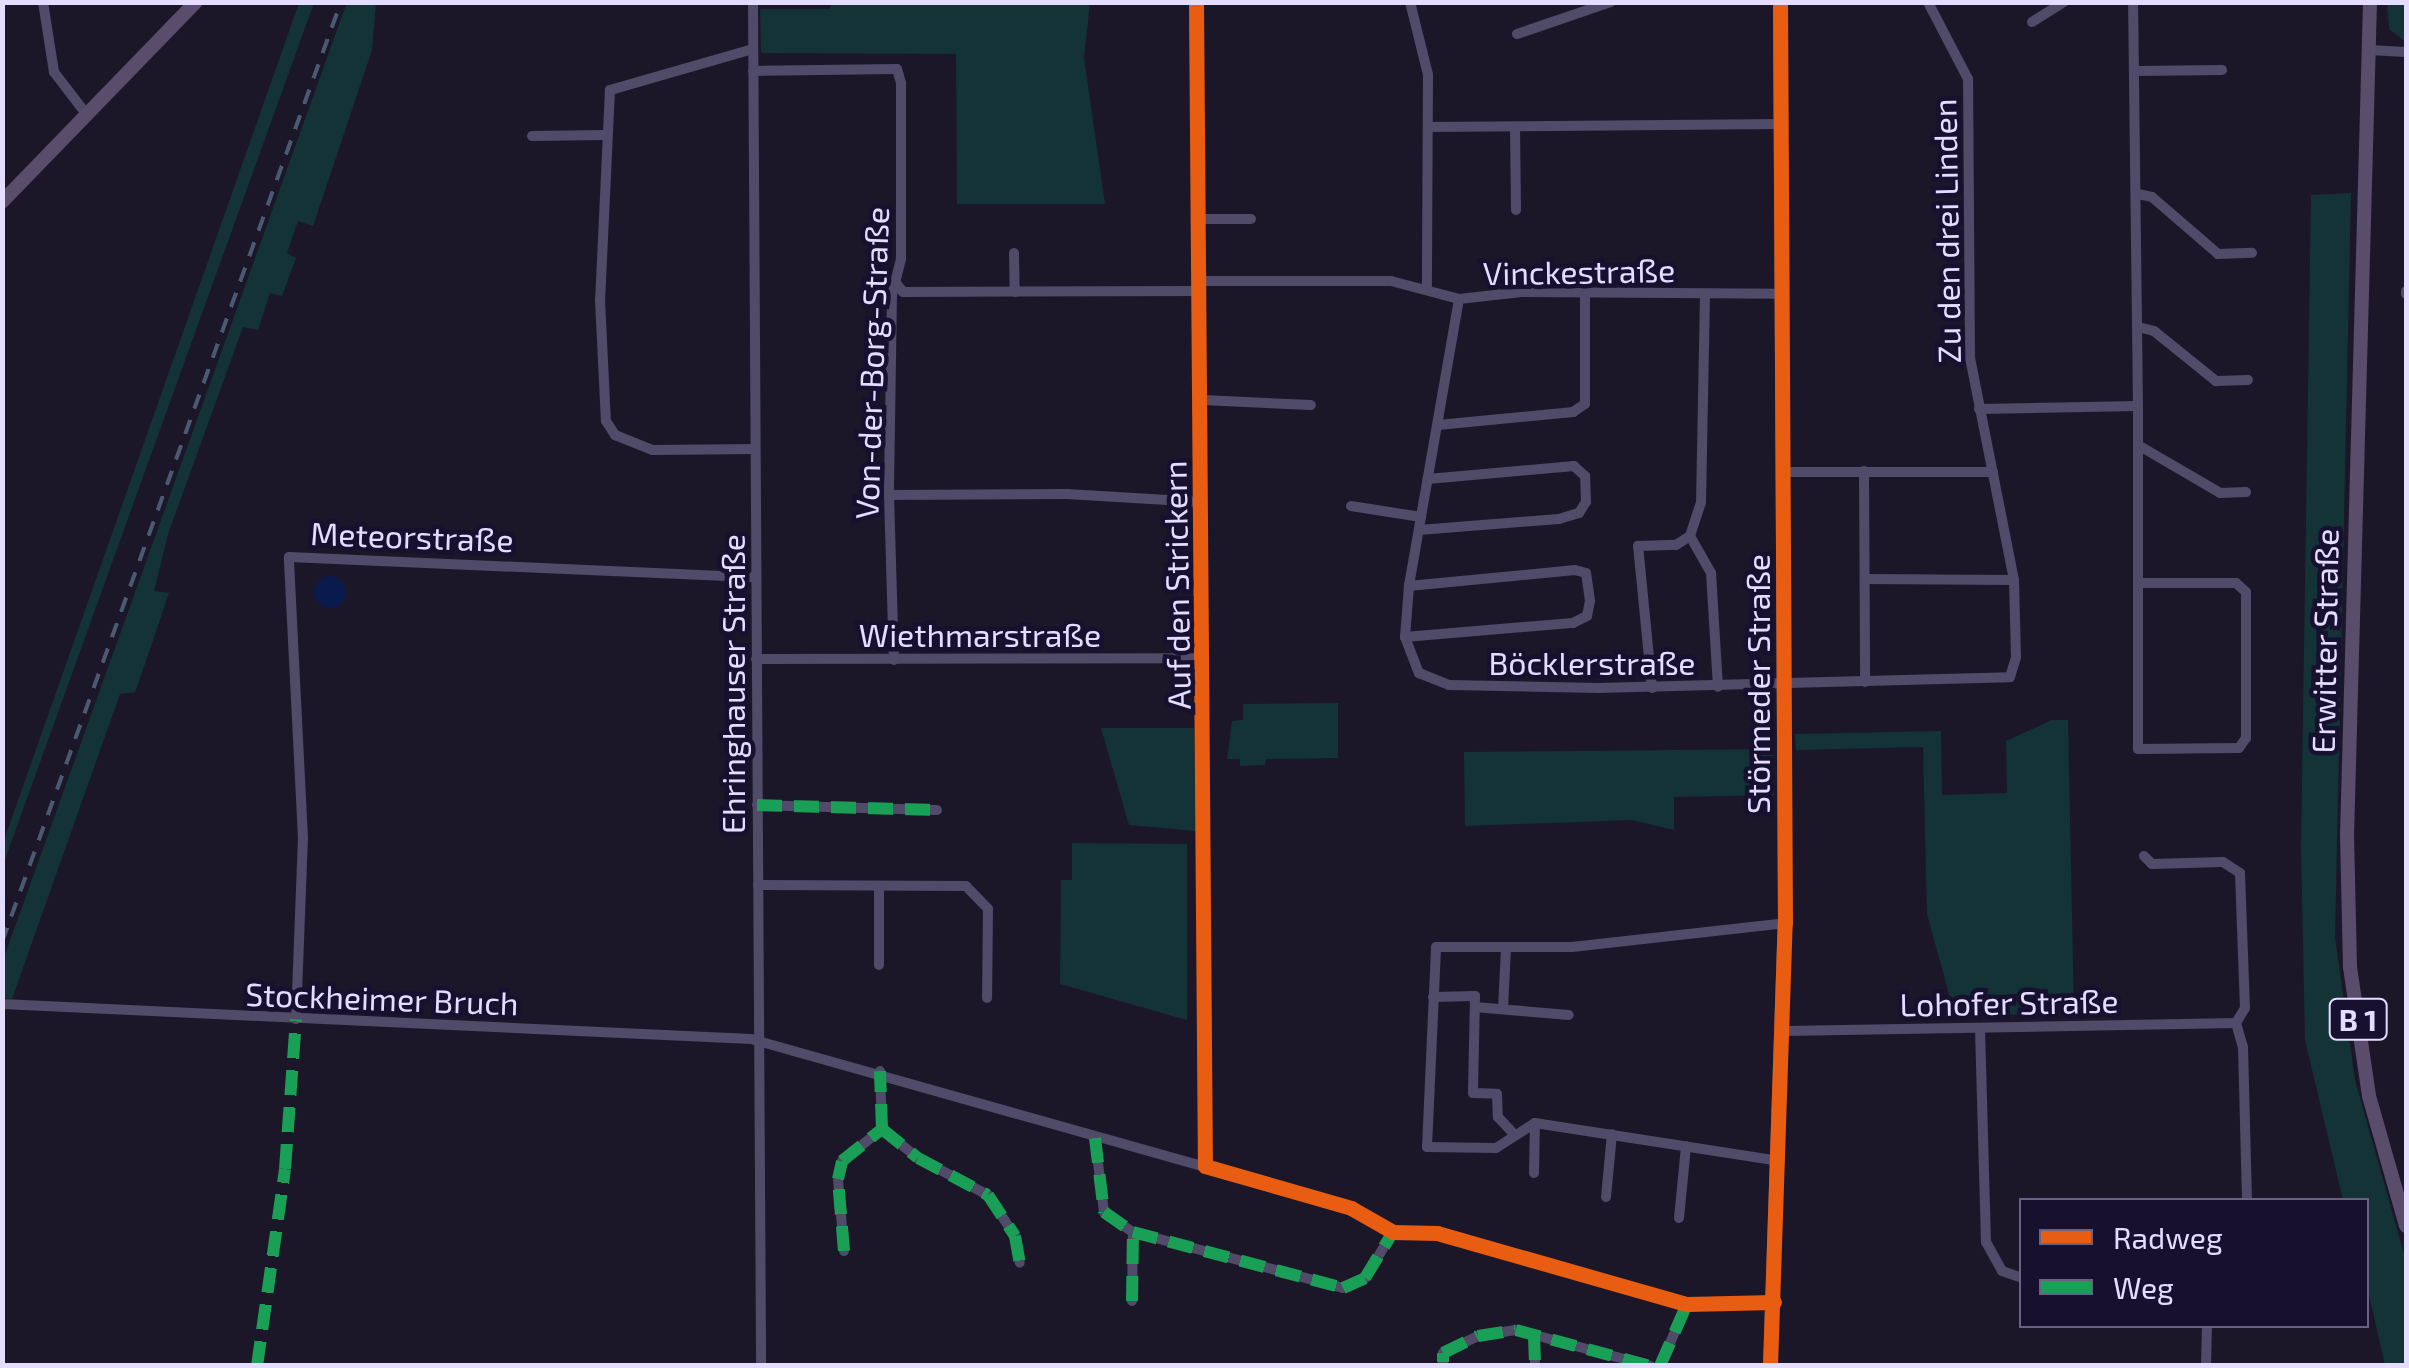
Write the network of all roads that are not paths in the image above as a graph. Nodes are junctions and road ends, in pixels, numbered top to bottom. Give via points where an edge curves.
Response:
1 (43, 2) edge
2 (196, 2) edge
3 (752, 2) edge
4 (1196, 2) edge
5 (1410, 2) edge
6 (1611, 2) edge
7 (1780, 2) edge
8 (1928, 2) edge
9 (2064, 2) edge
10 (2132, 2) edge
11 (2370, 2) edge
12 (2032, 22) dead end
13 (1517, 34) dead end
14 (752, 50) junction
15 (2369, 50) junction
16 (2406, 52) edge
17 (2222, 70) dead end
18 (753, 71) junction
19 (2136, 71) junction
20 (87, 115) junction
21 (1781, 124) junction
22 (1428, 127) junction
23 (1515, 127) junction
24 (604, 135) junction
25 (532, 136) dead end
26 (2138, 194) junction
27 (2, 202) edge
28 (1516, 210) dead end
29 (1200, 219) junction
30 (1251, 219) dead end
31 (1014, 253) dead end
32 (2252, 254) dead end
33 (894, 280) junction
34 (1200, 286) junction
35 (1427, 286) junction
36 (1015, 292) junction
37 (1585, 294) junction
38 (1781, 294) junction
39 (1704, 296) junction
40 (1458, 299) junction
41 (2138, 328) junction
42 (2248, 380) dead end
43 (1203, 400) junction
44 (1311, 405) dead end
45 (2138, 406) junction
46 (1979, 408) junction
47 (1438, 425) junction
48 (2138, 445) junction
49 (756, 449) junction
50 (1783, 472) junction
51 (1864, 472) junction
52 (1994, 472) junction
53 (1428, 479) junction
54 (2246, 492) dead end
55 (889, 495) junction
56 (1200, 502) junction
57 (1351, 506) dead end
58 (1421, 517) junction
59 (1420, 530) junction
60 (1690, 536) junction
61 (756, 576) junction
62 (1865, 579) junction
63 (2014, 580) junction
64 (2140, 584) junction
65 (1409, 586) junction
66 (1405, 637) junction
67 (1204, 658) junction
68 (756, 659) junction
69 (894, 660) junction
70 (1865, 682) junction
71 (1784, 686) junction
72 (1652, 688) junction
73 (1718, 688) junction
74 (758, 805) junction
75 (937, 810) dead end
76 (2144, 856) dead end
77 (758, 885) junction
78 (879, 886) junction
79 (1785, 922) junction
80 (1506, 948) junction
81 (879, 965) dead end
82 (1433, 997) junction
83 (987, 998) dead end
84 (2, 1004) edge
85 (1475, 1007) junction
86 (1503, 1008) junction
87 (1569, 1015) dead end
88 (296, 1019) junction
89 (2236, 1023) junction
90 (1980, 1028) junction
91 (1784, 1031) junction
92 (759, 1040) junction
93 (880, 1071) junction
94 (1535, 1123) junction
95 (882, 1129) junction
96 (1512, 1132) junction
97 (1612, 1134) junction
98 (1095, 1138) junction
99 (1686, 1146) junction
100 (1780, 1160) junction
101 (1205, 1166) junction
102 (1534, 1173) dead end
103 (1606, 1197) dead end
104 (2247, 1198) edge
105 (1679, 1218) dead end
106 (2406, 1226) edge
107 (1133, 1232) junction
108 (1394, 1232) junction
109 (844, 1251) dead end
110 (1020, 1263) dead end
111 (2019, 1277) edge
112 (1132, 1301) dead end
113 (1774, 1302) junction
114 (1688, 1304) junction
115 (2208, 1328) edge
116 (1534, 1335) junction
117 (1443, 1362) dead end
118 (762, 1366) edge
119 (1535, 1366) edge
120 (1650, 1366) edge
121 (1660, 1366) edge
122 (1770, 1366) edge
123 (2206, 1366) edge

1 - 20 street via 54,72
2 - 20 main road
3 - 14 street, Ehringhauser Straße
4 - 29 street, Auf den Strickern
5 - 22 street via 1428,75
6 - 13 street
7 - 21 main road, Störmeder Straße
8 - 46 street, Zu den drei Linden via 1968,79 1970,358
9 - 12 street
10 - 19 street
11 - 15 main road, Erwitter Straße / B 1
14 - 18 street, Ehringhauser Straße
14 - 24 street via 610,90
15 - 16 street
15 - 106 main road, Erwitter Straße / B 1 via 2347,834 2350,967 2369,1096
17 - 19 street
18 - 33 street, Von-der-Borg-Straße via 897,69 901,258
18 - 49 street, Ehringhauser Straße
19 - 26 street
20 - 27 main road
21 - 23 street
21 - 38 main road, Störmeder Straße
22 - 23 street
22 - 35 street
23 - 28 street
24 - 25 street
24 - 49 street via 600,300 606,421 632,447
26 - 32 street via 2152,197 2218,254
26 - 41 street
29 - 30 street
29 - 34 street, Auf den Strickern
31 - 36 street
33 - 36 street, Vinckestraße via 903,292
33 - 55 street, Von-der-Borg-Straße
34 - 35 street, Vinckestraße
34 - 36 street, Vinckestraße
34 - 43 street, Auf den Strickern
35 - 40 street, Vinckestraße
37 - 39 street, Vinckestraße
37 - 40 street, Vinckestraße
37 - 47 street via 1586,404 1573,412
38 - 39 street, Vinckestraße
38 - 50 main road, Störmeder Straße
39 - 60 street via 1700,503
40 - 47 street
41 - 42 street via 2154,330 2216,381
41 - 45 street
43 - 44 street
43 - 56 street, Auf den Strickern
45 - 46 street
45 - 48 street
46 - 52 street, Zu den drei Linden
47 - 53 street
48 - 54 street via 2220,493
48 - 64 street
49 - 61 street, Ehringhauser Straße
50 - 51 street
50 - 71 main road, Störmeder Straße
51 - 52 street
51 - 62 street
52 - 63 street, Zu den drei Linden
53 - 58 street
53 - 59 street via 1574,466 1585,476 1586,502 1579,513
55 - 56 street
55 - 69 street, Von-der-Borg-Straße
56 - 67 street, Auf den Strickern
57 - 58 street
58 - 59 street
59 - 65 street
60 - 72 street via 1676,544 1638,546
60 - 73 street via 1712,573
61 - 68 street, Ehringhauser Straße
61 - 88 street, Meteorstraße via 289,557 303,838
62 - 63 street
62 - 70 street
63 - 70 street, Böcklerstraße via 2016,657 2010,678
64 - 64 street via 2138,749 2239,748 2246,738 2246,592 2236,583
65 - 66 street
65 - 66 street via 1576,570 1586,573 1589,586 1587,616 1550,626
66 - 72 street, Böcklerstraße via 1419,673 1449,685
67 - 69 street, Wiethmarstraße
67 - 101 street, Auf den Strickern
68 - 69 street, Wiethmarstraße
68 - 74 street, Ehringhauser Straße
70 - 71 street, Böcklerstraße
71 - 73 street, Böcklerstraße
71 - 79 main road, Störmeder Straße
72 - 73 street, Böcklerstraße
74 - 75 street
74 - 77 street, Ehringhauser Straße
76 - 89 street via 2152,864 2223,862 2240,873 2245,1008
77 - 78 street
77 - 92 street, Ehringhauser Straße
78 - 81 street
78 - 83 street via 966,886 980,896 992,932
79 - 80 street
79 - 91 main road, Störmeder Straße
80 - 82 street via 1436,947
80 - 86 street
82 - 85 street via 1475,996
82 - 96 street via 1427,1147 1496,1148
84 - 88 street, Stockheimer Bruch
85 - 86 street
85 - 96 street via 1473,1093 1498,1094 1498,1117
86 - 87 street
88 - 92 street, Stockheimer Bruch
89 - 90 street, Lohofer Straße
89 - 104 street via 2243,1047
90 - 91 street, Lohofer Straße
90 - 111 street via 1986,1242 2002,1271
91 - 100 main road, Störmeder Straße
92 - 93 street, Stockheimer Bruch
92 - 118 street, Ehringhauser Straße
93 - 95 street
93 - 98 street, Stockheimer Bruch
94 - 96 street
94 - 97 street
94 - 102 street
95 - 109 street via 842,1161
95 - 110 street via 918,1158 988,1195 1015,1236
97 - 99 street
97 - 103 street
98 - 101 street, Stockheimer Bruch
98 - 107 street via 1104,1212
99 - 100 street
99 - 105 street
100 - 113 main road, Störmeder Straße
101 - 108 street, Stockheimer Bruch via 1350,1208
107 - 108 street via 1342,1288 1365,1278
107 - 112 street
108 - 114 street via 1438,1233
113 - 114 street
113 - 122 main road, Störmeder Straße
114 - 121 street
115 - 123 street
116 - 117 street via 1497,1330 1443,1353
116 - 119 street
116 - 120 street

